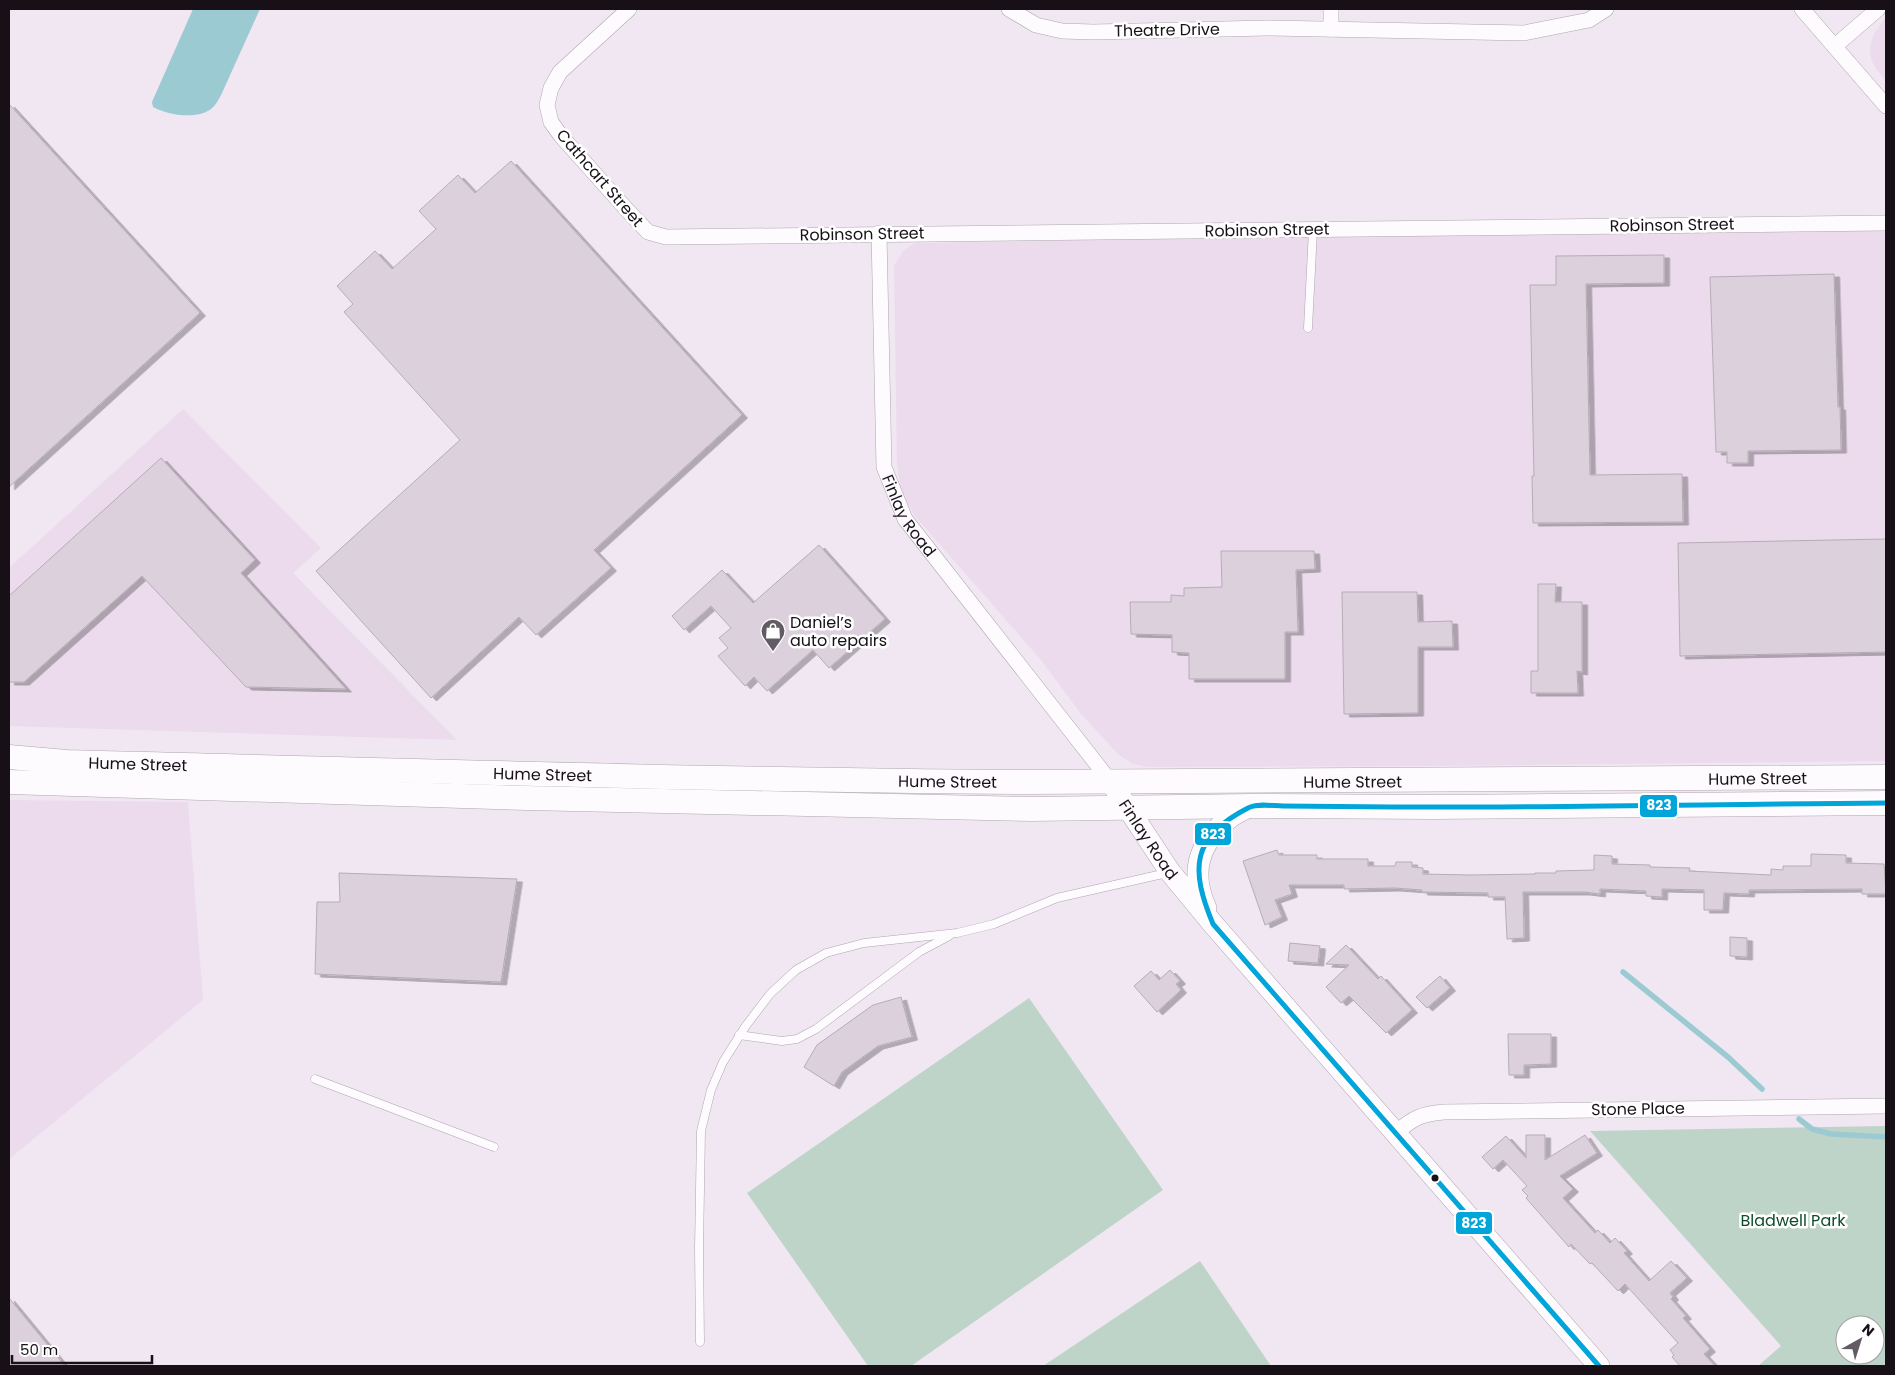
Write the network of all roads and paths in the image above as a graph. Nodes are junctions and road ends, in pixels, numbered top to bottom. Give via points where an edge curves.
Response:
1 (629, 9) edge
2 (1009, 9) edge
3 (1331, 9) edge
4 (1606, 9) edge
5 (1802, 9) edge
6 (1878, 9) edge
7 (1331, 29) junction
8 (1835, 46) junction
9 (1886, 106) edge
10 (1886, 223) edge
11 (1313, 230) junction
12 (648, 232) joint
13 (880, 233) junction
14 (1308, 328) dead end
15 (9, 757) edge
16 (1886, 777) edge
17 (1110, 781) junction
18 (9, 782) edge
19 (1886, 803) edge
20 (1251, 806) junction
21 (1128, 808) junction
22 (1170, 872) junction
23 (1213, 924) junction
24 (953, 933) junction
25 (739, 1035) junction
26 (315, 1079) dead end
27 (1886, 1106) edge
28 (1395, 1133) junction
29 (494, 1147) dead end
30 (700, 1342) dead end
31 (1599, 1366) edge

1 - 12 street, Cathcart Street via 560,72 551,88 547,105 551,122 562,136
2 - 7 street, Theatre Drive via 1036,25 1062,31
3 - 7 street
4 - 7 street, Theatre Drive via 1589,20 1524,33
5 - 8 street
6 - 8 street
8 - 9 street
10 - 11 street, Robinson Street
11 - 13 street, Robinson Street
11 - 14 lane
12 - 13 street, Robinson Street via 688,237
13 - 17 street, Finlay Road via 884,467 905,519
15 - 17 main road, Hume Street via 66,762 570,775
16 - 17 main road, Hume Street
17 - 21 street, Finlay Road
18 - 21 main road, Hume Street via 547,798 1032,809
19 - 20 main road, Hume Street
20 - 21 main road, Hume Street
20 - 23 street via 1228,819 1203,848 1198,864 1198,881
21 - 22 street, Finlay Road
22 - 23 street, Finlay Road
22 - 24 lane via 1057,898 994,924
23 - 28 street, Finlay Road
24 - 25 lane via 919,952 816,1029 798,1038 782,1041
24 - 25 lane via 864,943 826,953 796,970 770,994
25 - 30 lane via 711,1090 701,1131
26 - 29 lane
27 - 28 street, Stone Place via 1425,1113
28 - 31 street, Finlay Road

